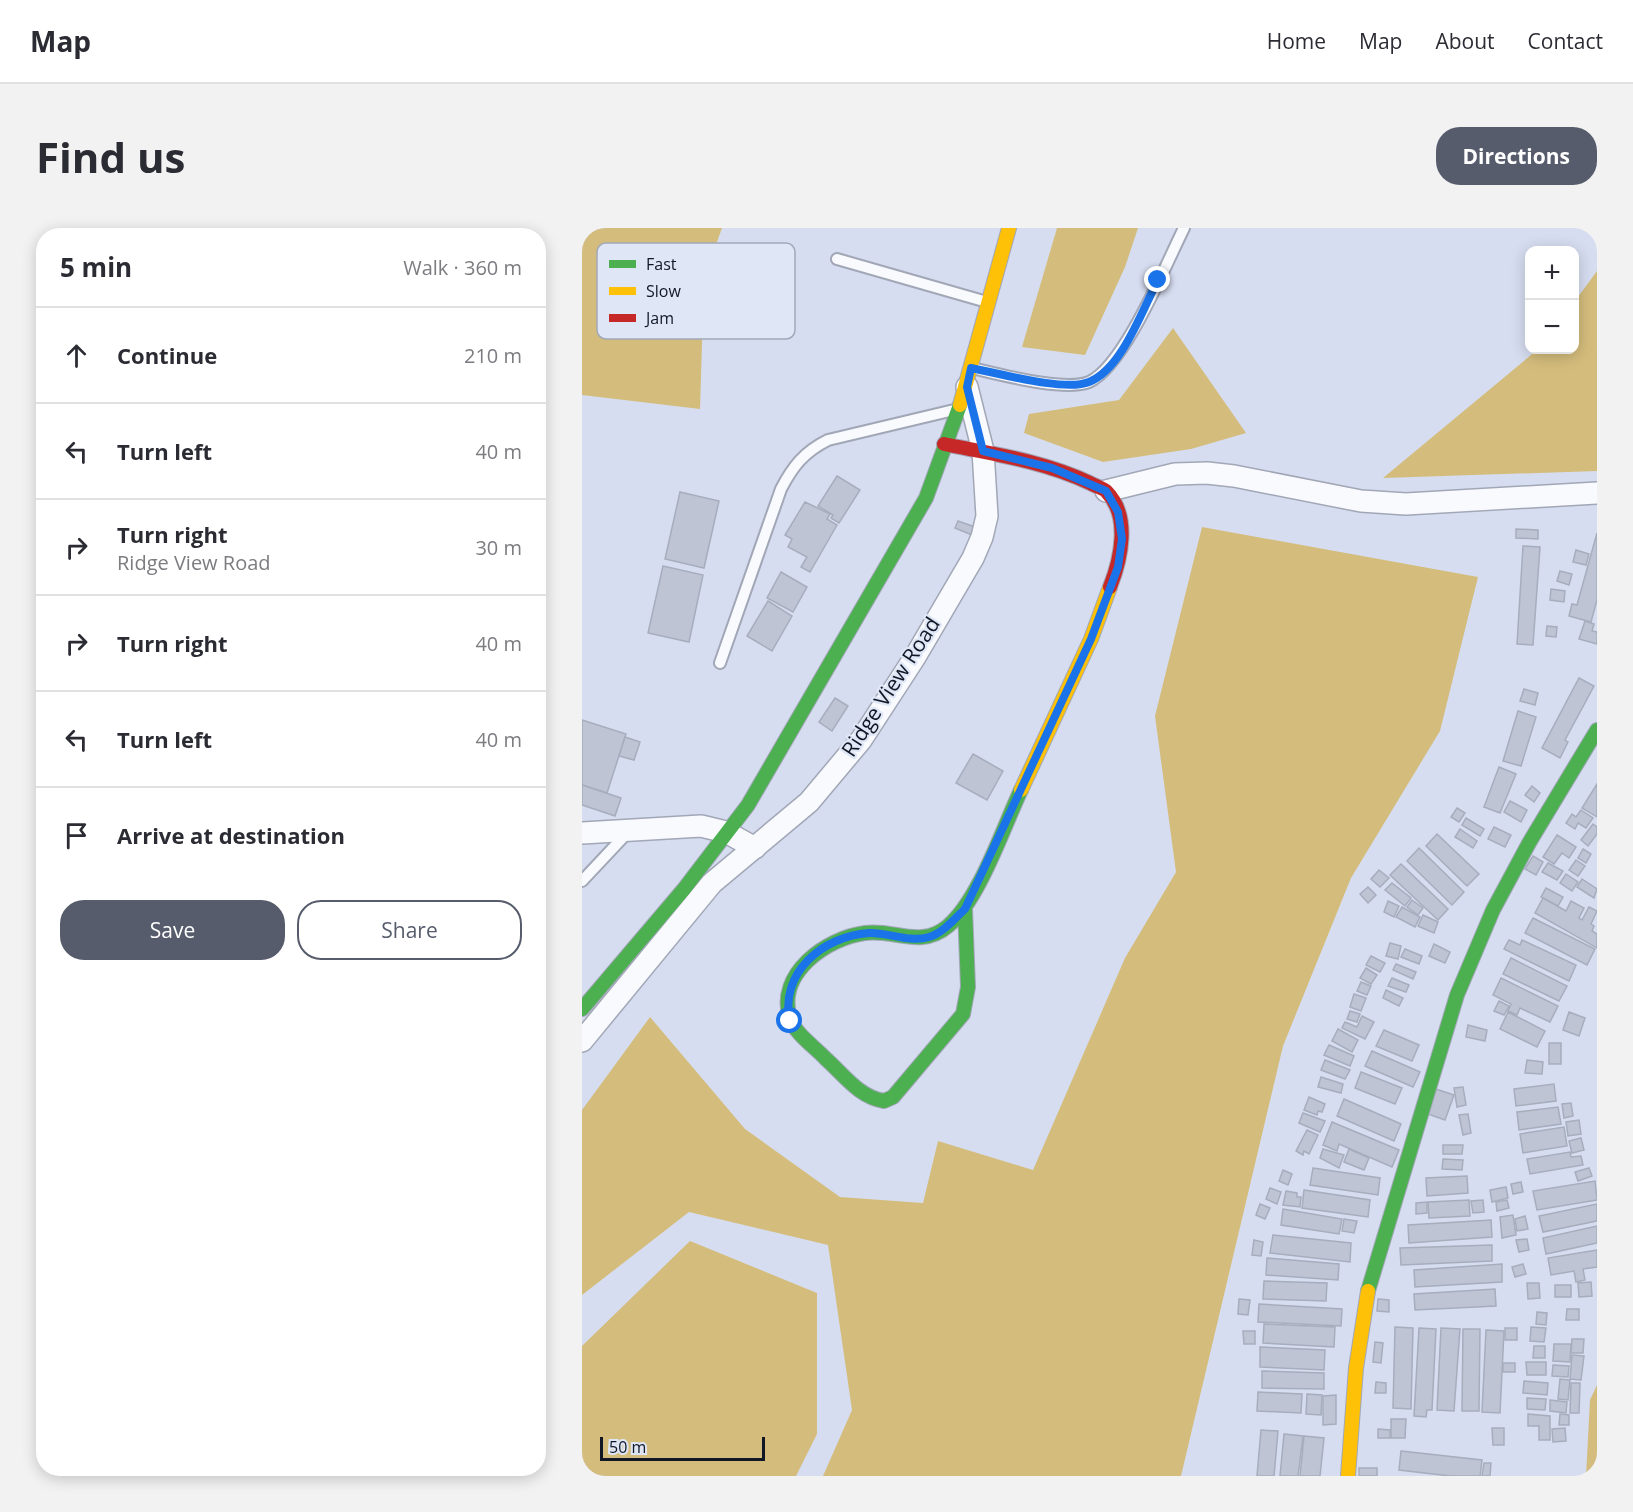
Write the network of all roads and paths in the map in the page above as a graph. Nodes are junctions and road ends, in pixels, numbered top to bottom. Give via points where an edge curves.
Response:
1 (1009, 228) edge
2 (1184, 228) edge
3 (837, 259) dead end
4 (987, 302) junction
5 (969, 377) junction
6 (965, 409) junction
7 (944, 444) junction
8 (983, 451) junction
9 (1106, 491) junction
10 (1597, 494) edge
11 (720, 663) dead end
12 (1597, 730) edge
13 (631, 829) junction
14 (726, 832) junction
15 (582, 833) edge
16 (756, 848) junction
17 (582, 881) edge
18 (965, 909) junction
19 (582, 1009) edge
20 (582, 1041) edge
21 (1348, 1476) edge

1 - 4 street, Ridge View Road
2 - 5 lane via 1121,352 1102,374 1088,383 1064,384
3 - 4 lane
4 - 5 street, Ridge View Road
5 - 6 street, Ridge View Road
6 - 7 street
6 - 8 street, Ridge View Road
6 - 11 lane via 828,440 810,449 794,465 781,489
7 - 8 street
7 - 14 street via 927,498 748,805
8 - 9 street via 1052,468
8 - 16 street, Ridge View Road via 987,516 973,558 861,740 809,802
9 - 10 street via 1175,474 1207,473 1361,501 1406,504
9 - 18 street via 1118,512 1122,539 1118,567 1091,639
12 - 21 street via 1528,843 1493,910 1457,995 1366,1299
13 - 14 street via 685,825
13 - 15 street
13 - 17 lane
14 - 16 street
14 - 19 street via 684,889
16 - 20 street, Ridge View Road via 712,883
18 - 18 street via 968,987 963,1014 893,1097 884,1101 872,1099 790,1021 790,987 799,969 828,945 869,933 930,937

